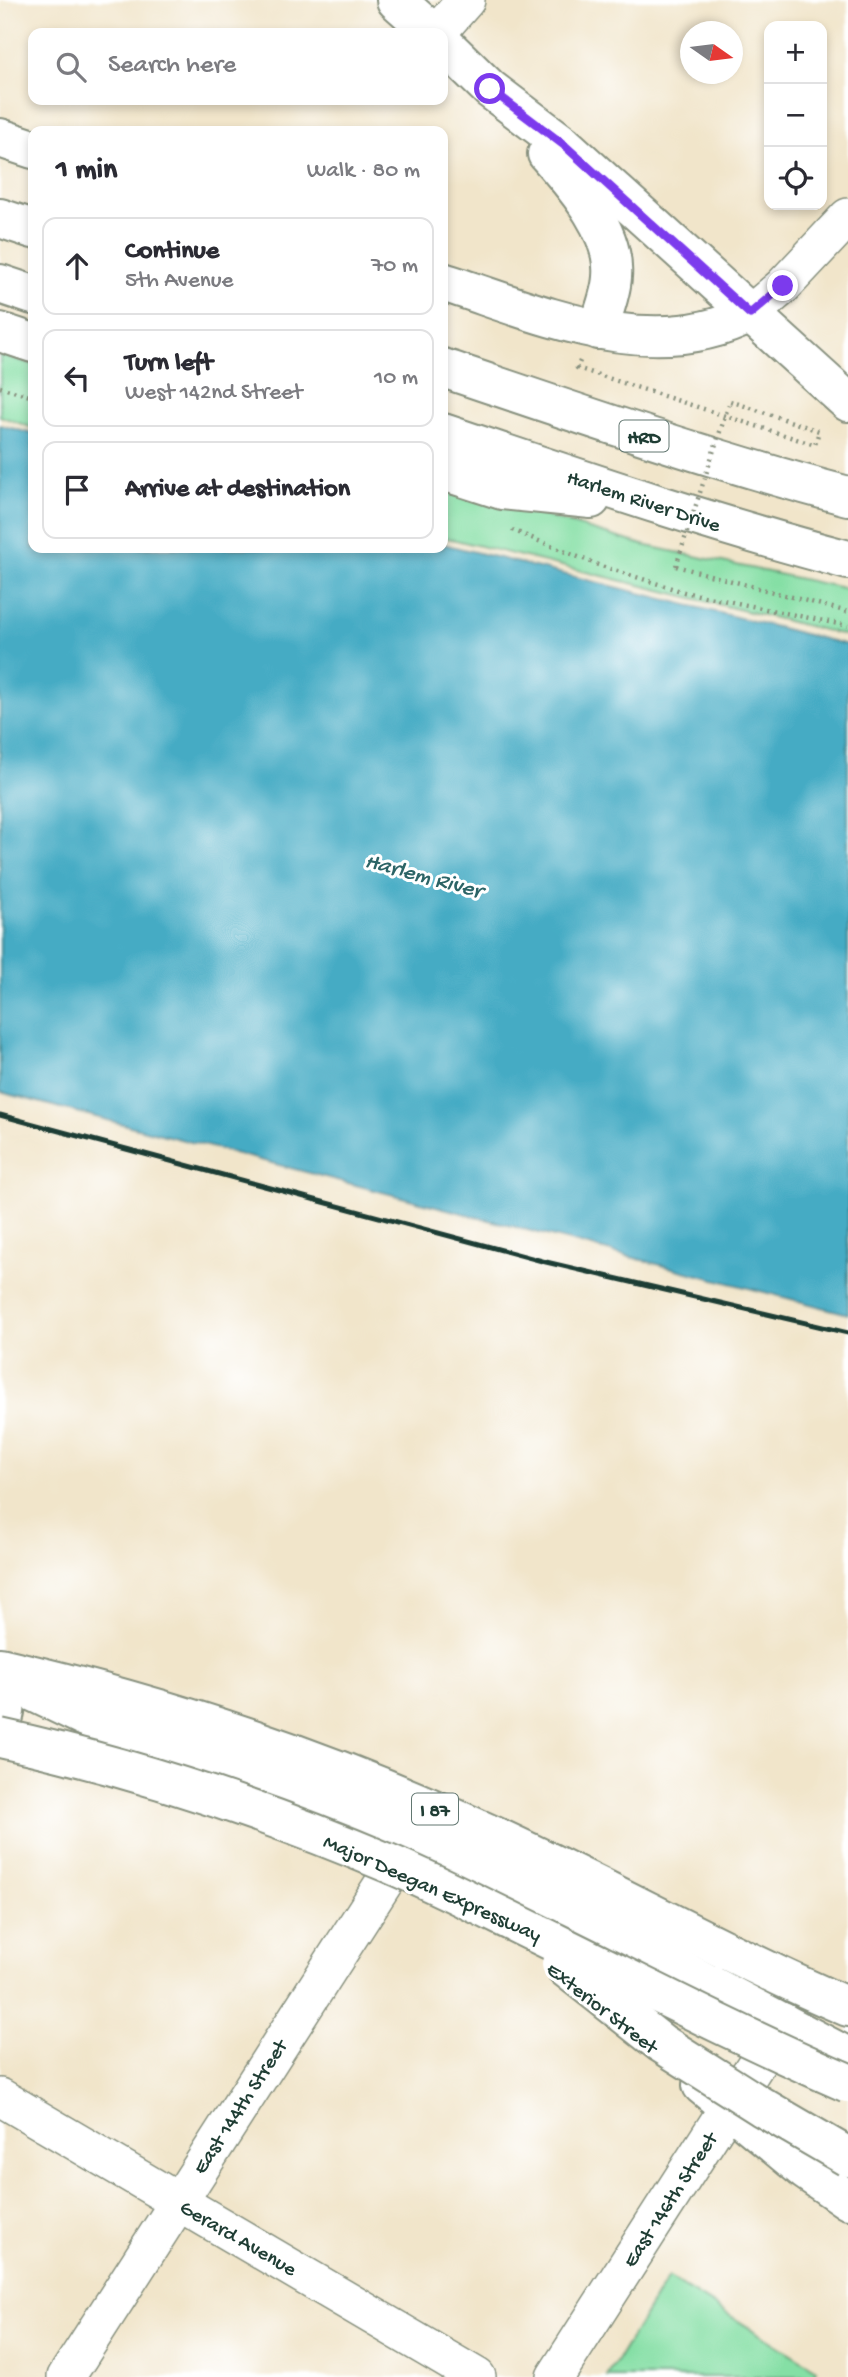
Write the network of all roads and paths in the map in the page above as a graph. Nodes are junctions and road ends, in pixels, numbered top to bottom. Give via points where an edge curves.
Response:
1 (396, 0) edge
2 (466, 0) edge
3 (429, 28) edge
4 (440, 28) edge
5 (448, 48) edge
6 (490, 89) junction
7 (0, 138) edge
8 (28, 147) edge
9 (848, 217) edge
10 (0, 218) edge
11 (28, 227) edge
12 (0, 284) edge
13 (448, 284) edge
14 (28, 293) edge
15 (750, 314) junction
16 (0, 332) edge
17 (28, 341) edge
18 (590, 344) junction
19 (448, 370) edge
20 (0, 387) edge
21 (28, 395) edge
22 (848, 402) edge
23 (448, 435) edge
24 (448, 473) edge
25 (848, 496) edge
26 (663, 507) junction
27 (508, 528) dead end
28 (848, 560) edge
29 (848, 612) edge
30 (848, 626) edge
31 (0, 1667) edge
32 (0, 1676) edge
33 (0, 1683) edge
34 (0, 1726) edge
35 (115, 1731) junction
36 (0, 1738) edge
37 (409, 1844) junction
38 (499, 1915) junction
39 (848, 2007) edge
40 (783, 2021) junction
41 (848, 2057) edge
42 (848, 2083) edge
43 (0, 2097) edge
44 (729, 2106) junction
45 (848, 2157) edge
46 (848, 2200) edge
47 (177, 2201) junction
48 (66, 2377) edge
49 (477, 2377) edge
50 (555, 2377) edge

1 - 3 main road
2 - 4 street
5 - 6 main road
6 - 15 main road via 564,145
6 - 18 main road via 582,199 611,251 612,279
7 - 8 main road
9 - 15 street
10 - 11 main road
12 - 14 main road
13 - 18 main road
15 - 18 main road via 715,329
15 - 22 main road
16 - 17 main road
18 - 29 path, bridge via 577,368 815,445 820,431 730,401 676,566
19 - 25 main road, HRD via 765,474
20 - 21 path
23 - 26 main road, Harlem River Drive
24 - 26 main road via 502,490
26 - 28 main road, Harlem River Drive
27 - 30 path via 598,565 684,592
31 - 39 main road, I 87 via 194,1718 376,1784
32 - 35 main road, Exterior Street
33 - 34 main road via 6,1706
35 - 36 main road, Exterior Street
35 - 37 main road, Exterior Street via 358,1811
36 - 38 main road, Major Deegan Expressway, bridge via 213,1796 388,1863
37 - 40 main road, Exterior Street via 575,1914
37 - 44 main road, Exterior Street
37 - 47 street, East 144th Street
38 - 42 main road, Major Deegan Expressway, bridge
38 - 45 main road, bridge via 661,2043
40 - 41 main road, Exterior Street
40 - 44 street, East 146th Street
43 - 47 street, Gerard Avenue
44 - 46 main road, Exterior Street
44 - 50 street, East 146th Street
47 - 48 street, East 144th Street
47 - 49 street, Gerard Avenue

